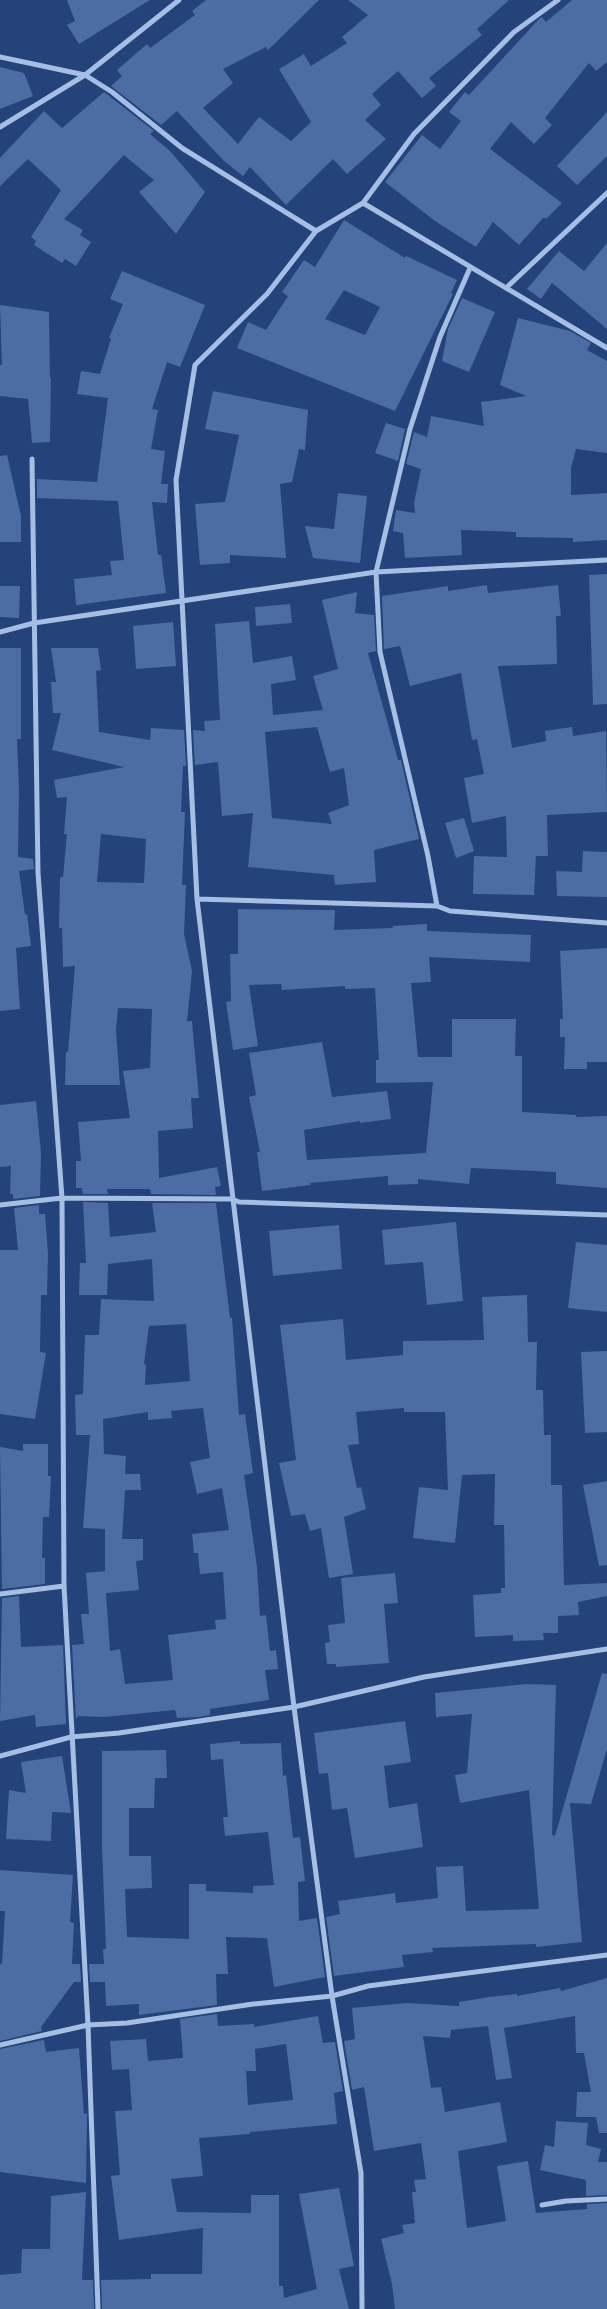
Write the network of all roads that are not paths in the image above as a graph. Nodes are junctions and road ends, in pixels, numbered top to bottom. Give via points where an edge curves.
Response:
1 (179, 0) edge
2 (558, 0) edge
3 (0, 57) edge
4 (85, 75) junction
5 (0, 127) edge
6 (607, 193) edge
7 (363, 203) junction
8 (316, 231) junction
9 (470, 268) junction
10 (506, 288) junction
11 (607, 348) edge
12 (32, 459) dead end
13 (607, 560) edge
14 (376, 572) junction
15 (182, 603) junction
16 (34, 623) junction
17 (0, 632) edge
18 (197, 899) junction
19 (437, 906) junction
20 (607, 923) edge
21 (62, 1198) junction
22 (232, 1199) junction
23 (0, 1205) edge
24 (607, 1215) edge
25 (64, 1586) junction
26 (0, 1594) edge
27 (607, 1649) edge
28 (294, 1707) junction
29 (72, 1737) junction
30 (0, 1756) edge
31 (607, 1955) edge
32 (332, 1996) junction
33 (88, 2025) junction
34 (0, 2045) edge
35 (607, 2199) edge
36 (542, 2205) dead end
37 (98, 2309) edge
38 (362, 2309) edge

1 - 4 street
2 - 7 street via 514,32 414,134
3 - 4 street
4 - 5 street
4 - 8 street via 112,92 182,148
6 - 10 street
7 - 8 street
7 - 9 street
8 - 15 street via 267,294 195,366 176,480
9 - 10 street
9 - 14 street via 440,337 410,429
10 - 11 street
12 - 16 street
13 - 14 street
14 - 15 street
14 - 19 street via 380,652
15 - 16 street
15 - 18 street
16 - 17 street
16 - 21 street via 38,873
18 - 19 street
18 - 22 street
19 - 20 street via 450,911
21 - 22 street
21 - 23 street
21 - 25 street
22 - 24 street via 238,1202
22 - 28 street
25 - 26 street
25 - 29 street
27 - 28 street via 424,1677
28 - 29 street
28 - 32 street
29 - 30 street
29 - 33 street
31 - 32 street via 368,1986
32 - 33 street via 127,2023
32 - 38 street via 361,2173
33 - 34 street
33 - 37 street
35 - 36 street

